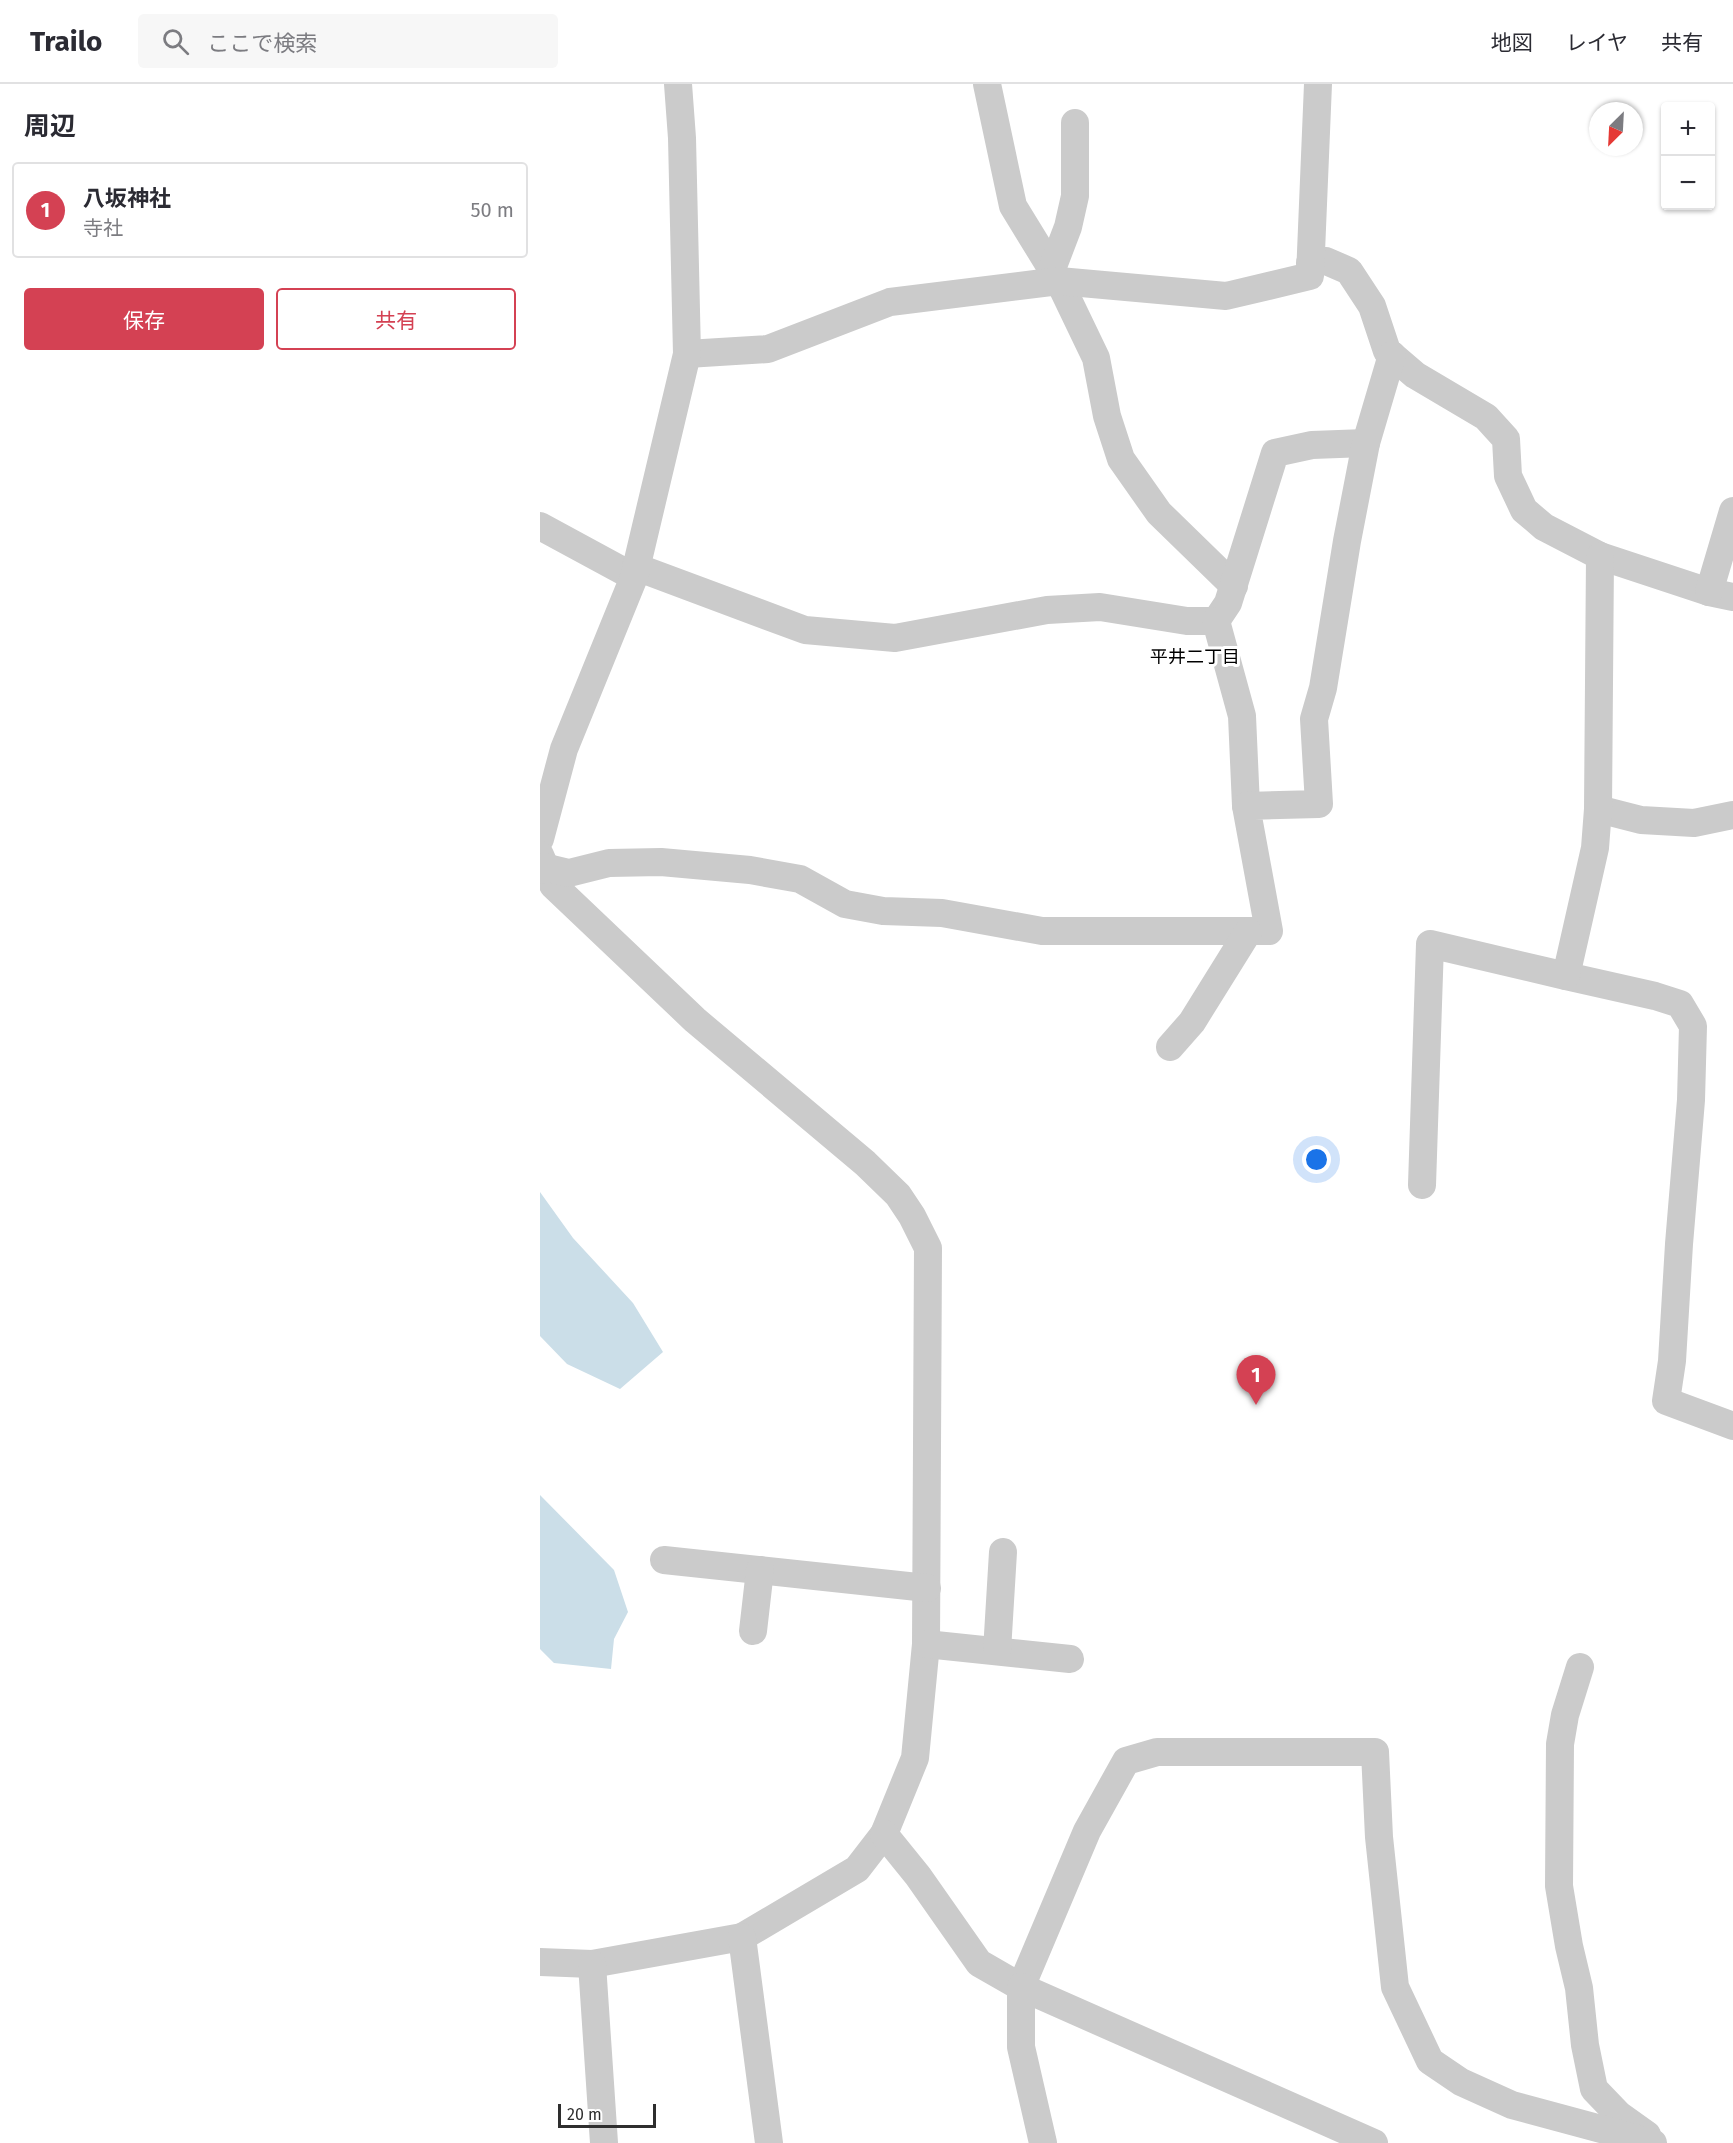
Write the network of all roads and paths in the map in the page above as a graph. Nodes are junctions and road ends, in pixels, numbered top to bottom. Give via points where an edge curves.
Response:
1 (678, 84) edge
2 (987, 84) edge
3 (1318, 84) edge
4 (1075, 123) dead end
5 (1310, 263) junction
6 (1055, 275) junction
7 (687, 354) junction
8 (1392, 356) junction
9 (1366, 443) junction
10 (1733, 511) edge
11 (540, 526) edge
12 (1600, 556) junction
13 (635, 572) junction
14 (1234, 586) junction
15 (1721, 595) edge
16 (1216, 621) junction
17 (1246, 806) junction
18 (1598, 809) junction
19 (1733, 815) edge
20 (540, 838) edge
21 (541, 864) edge
22 (1248, 932) junction
23 (1566, 976) junction
24 (1170, 1047) dead end
25 (1422, 1185) dead end
26 (1733, 1426) edge
27 (1003, 1552) dead end
28 (664, 1560) dead end
29 (760, 1570) junction
30 (927, 1588) junction
31 (753, 1631) dead end
32 (926, 1644) junction
33 (997, 1651) junction
34 (1070, 1659) dead end
35 (1580, 1667) dead end
36 (884, 1834) junction
37 (742, 1937) junction
38 (540, 1962) edge
39 (592, 1964) junction
40 (1021, 1987) junction
41 (1368, 2141) edge
42 (604, 2143) edge
43 (769, 2143) edge
44 (1043, 2143) edge
45 (1653, 2143) edge
46 (1659, 2143) edge

1 - 7 street
2 - 6 street via 1013,206
3 - 5 street
4 - 6 street via 1075,196
5 - 6 street via 1310,276 1226,296
5 - 8 street via 1326,261 1349,271 1372,306
6 - 7 street via 890,302 768,349
6 - 14 street via 1096,358 1107,416 1121,459 1159,513
7 - 13 street
8 - 9 street
8 - 12 street via 1414,375 1486,417 1506,439 1508,476 1524,510 1544,527
9 - 14 street via 1312,445 1275,453
9 - 17 street via 1323,688 1314,719 1319,804
10 - 15 street
11 - 13 street
12 - 15 street
12 - 18 street
13 - 16 street via 805,630 895,638 1047,610 1100,607 1187,621
13 - 20 street via 564,749
14 - 16 street
16 - 17 street via 1242,716
17 - 22 street via 1269,931
18 - 19 street via 1641,820 1694,823
18 - 23 street via 1595,848
21 - 22 street via 569,873 609,863 661,862 750,870 800,879 845,904 883,911 942,913 1042,931
21 - 30 street via 553,885 695,1020 866,1163 898,1195 912,1216 928,1248
22 - 24 street via 1192,1022
23 - 25 street via 1430,944
23 - 26 street via 1680,1004 1693,1026 1691,1100 1666,1401
27 - 33 street
28 - 29 street
29 - 30 street
29 - 31 street
30 - 32 street
32 - 33 street
32 - 36 street via 915,1758
33 - 34 street
35 - 46 street via 1560,1744 1559,1886 1579,1988 1585,2046 1594,2089 1619,2115
36 - 37 street via 857,1869
36 - 40 street via 979,1963
37 - 39 street
37 - 43 street
38 - 39 street
39 - 42 street
40 - 41 street
40 - 44 street via 1021,2047
40 - 45 street via 1087,1831 1126,1761 1157,1752 1375,1752 1379,1837 1395,1987 1430,2061 1461,2082 1512,2105

